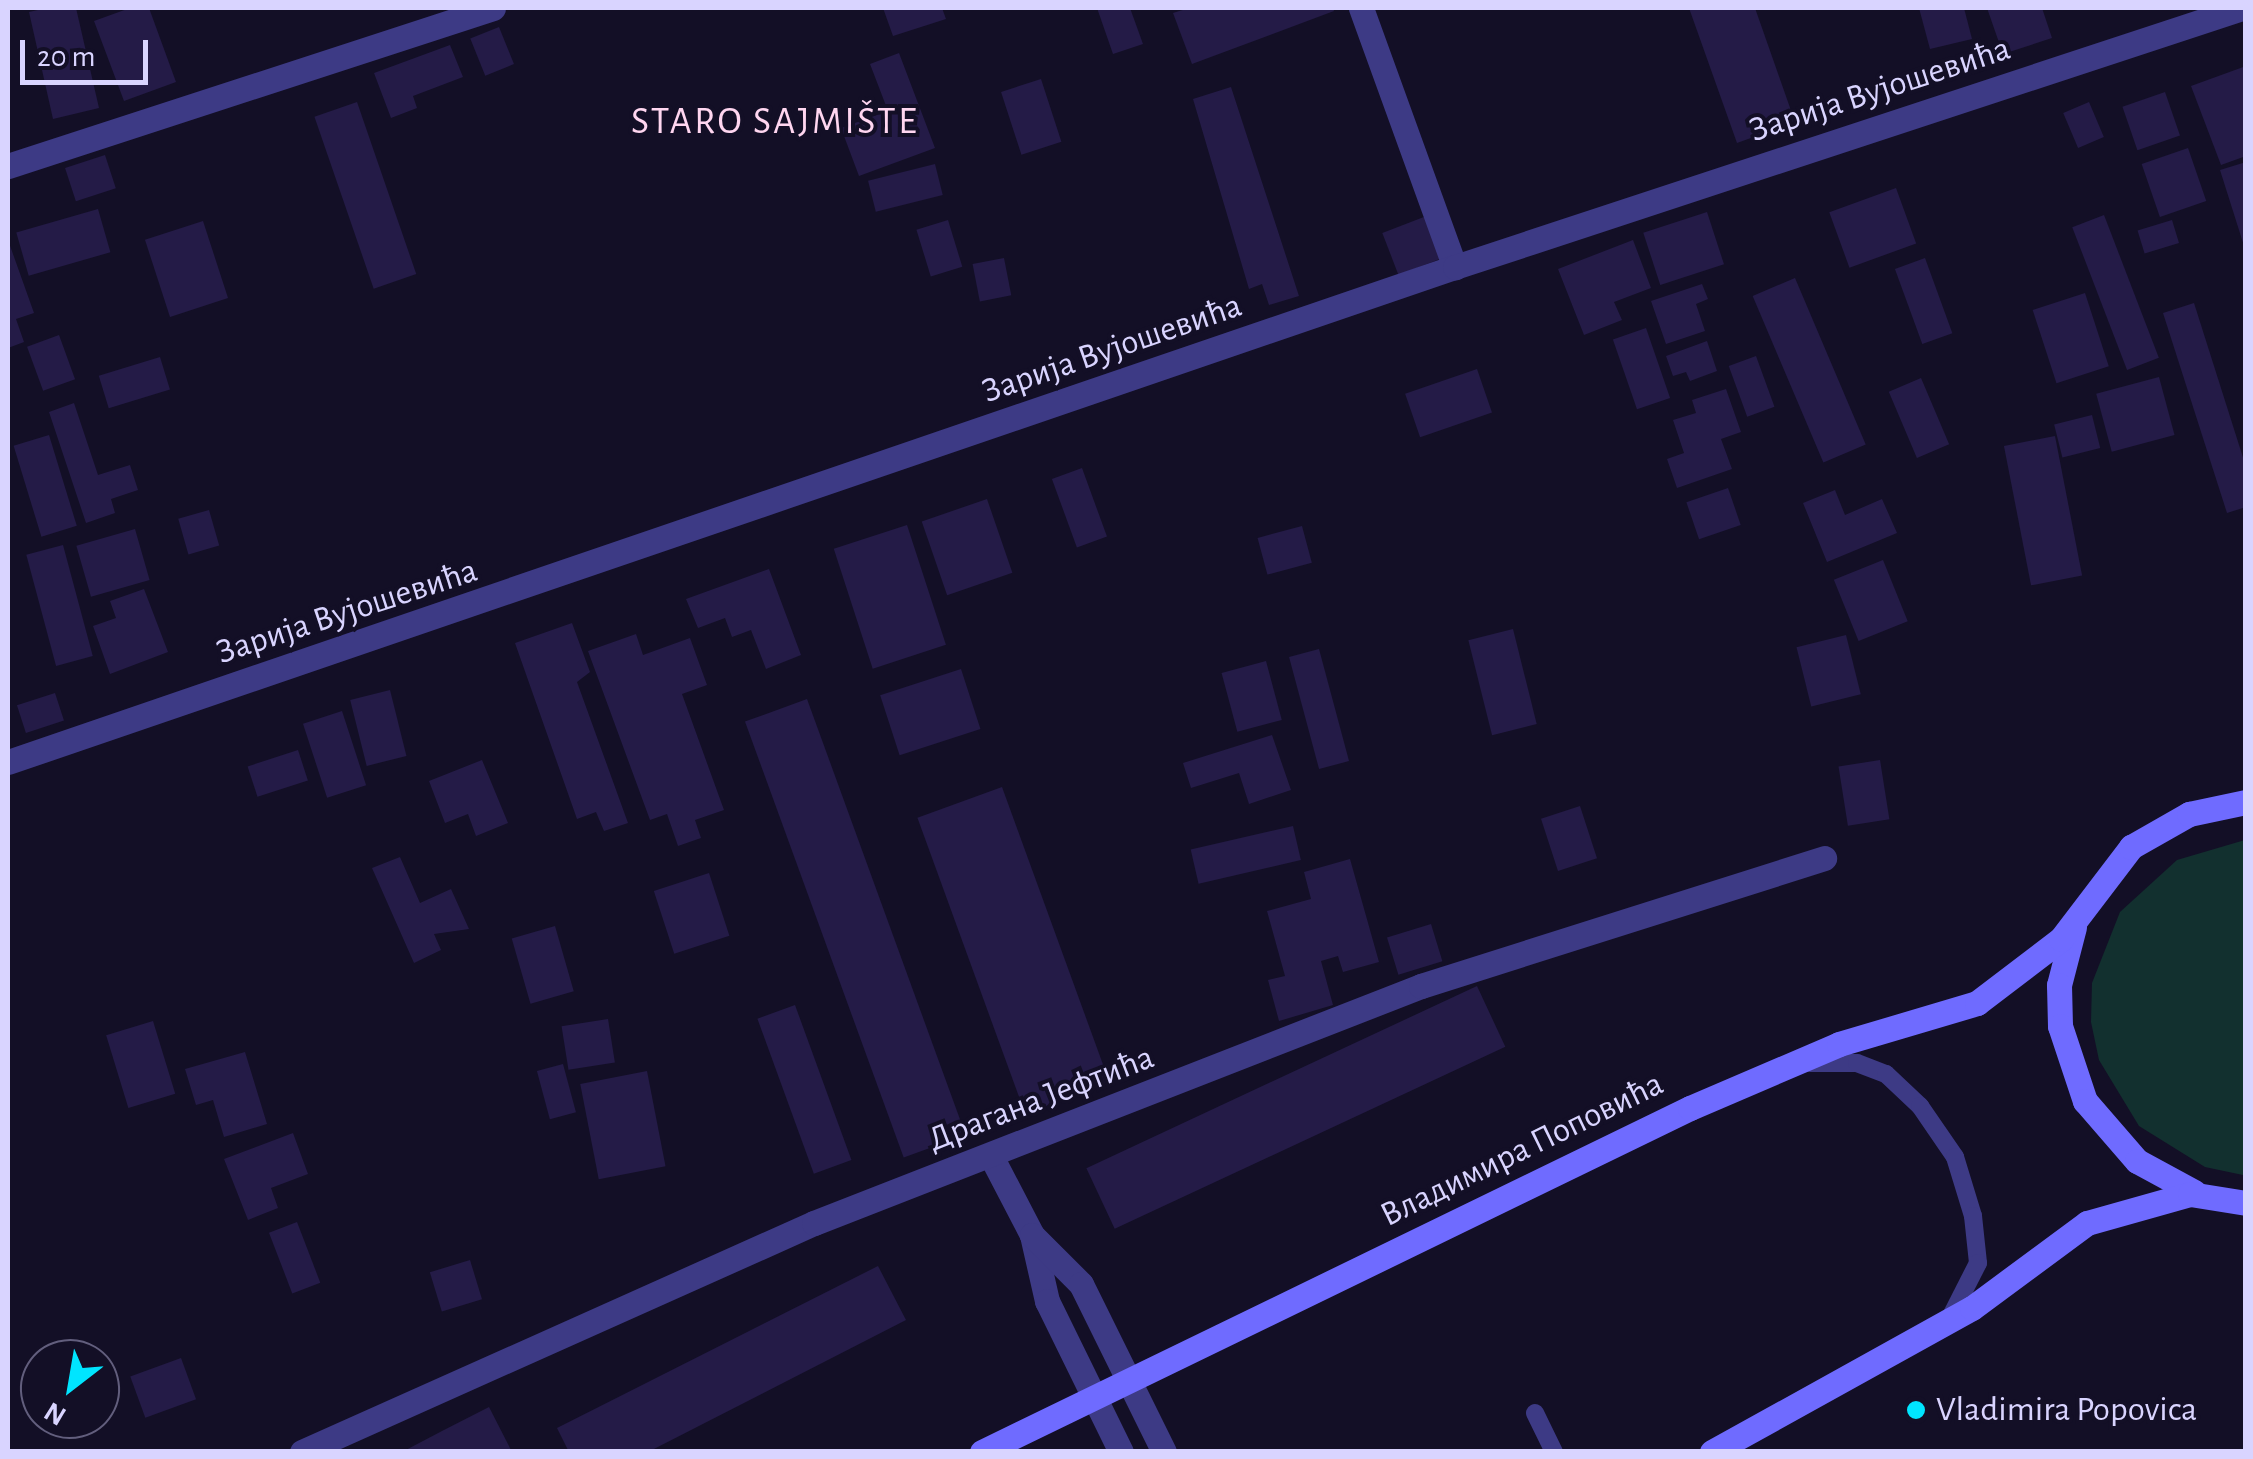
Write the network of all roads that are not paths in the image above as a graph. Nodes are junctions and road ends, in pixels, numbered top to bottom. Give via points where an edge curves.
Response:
1 (493, 8) edge
2 (1361, 8) edge
3 (2242, 8) edge
4 (8, 166) edge
5 (1455, 267) junction
6 (8, 762) edge
7 (2246, 802) edge
8 (1824, 858) dead end
9 (2081, 909) junction
10 (1778, 1069) junction
11 (992, 1158) junction
12 (2208, 1197) junction
13 (2246, 1203) edge
14 (1032, 1235) junction
15 (1938, 1328) junction
16 (1128, 1379) junction
17 (1094, 1396) junction
18 (1535, 1413) dead end
19 (302, 1452) edge
20 (982, 1452) edge
21 (1122, 1452) edge
22 (1164, 1452) edge
23 (1554, 1452) edge
24 (1712, 1452) edge

1 - 4 street
2 - 5 street
3 - 5 street, Зарија Вујошевића
5 - 6 street, Зарија Вујошевића
7 - 9 main road, Владимира Поповића via 2158,828 2112,866
8 - 11 street, Драгана Јефтића via 1421,986
9 - 10 main road, Владимира Поповића via 2032,966 1977,1003
9 - 12 main road, Владимира Поповића via 2066,946 2060,1012 2068,1064 2085,1101 2137,1161
10 - 15 lane via 1830,1060 1886,1074 1920,1106 1955,1157 1974,1216 1978,1263 1968,1292
10 - 16 main road, Владимира Поповића
11 - 14 street
11 - 19 street, Драгана Јефтића via 814,1223
12 - 13 main road, Владимира Поповића
12 - 15 main road, Владимира Поповића via 2150,1200 2088,1223
14 - 16 street via 1082,1284
14 - 17 street via 1043,1290
15 - 24 main road, Владимира Поповића
16 - 17 main road, Владимира Поповића
16 - 22 street
17 - 20 main road, Владимира Поповића
17 - 21 street
18 - 23 lane

